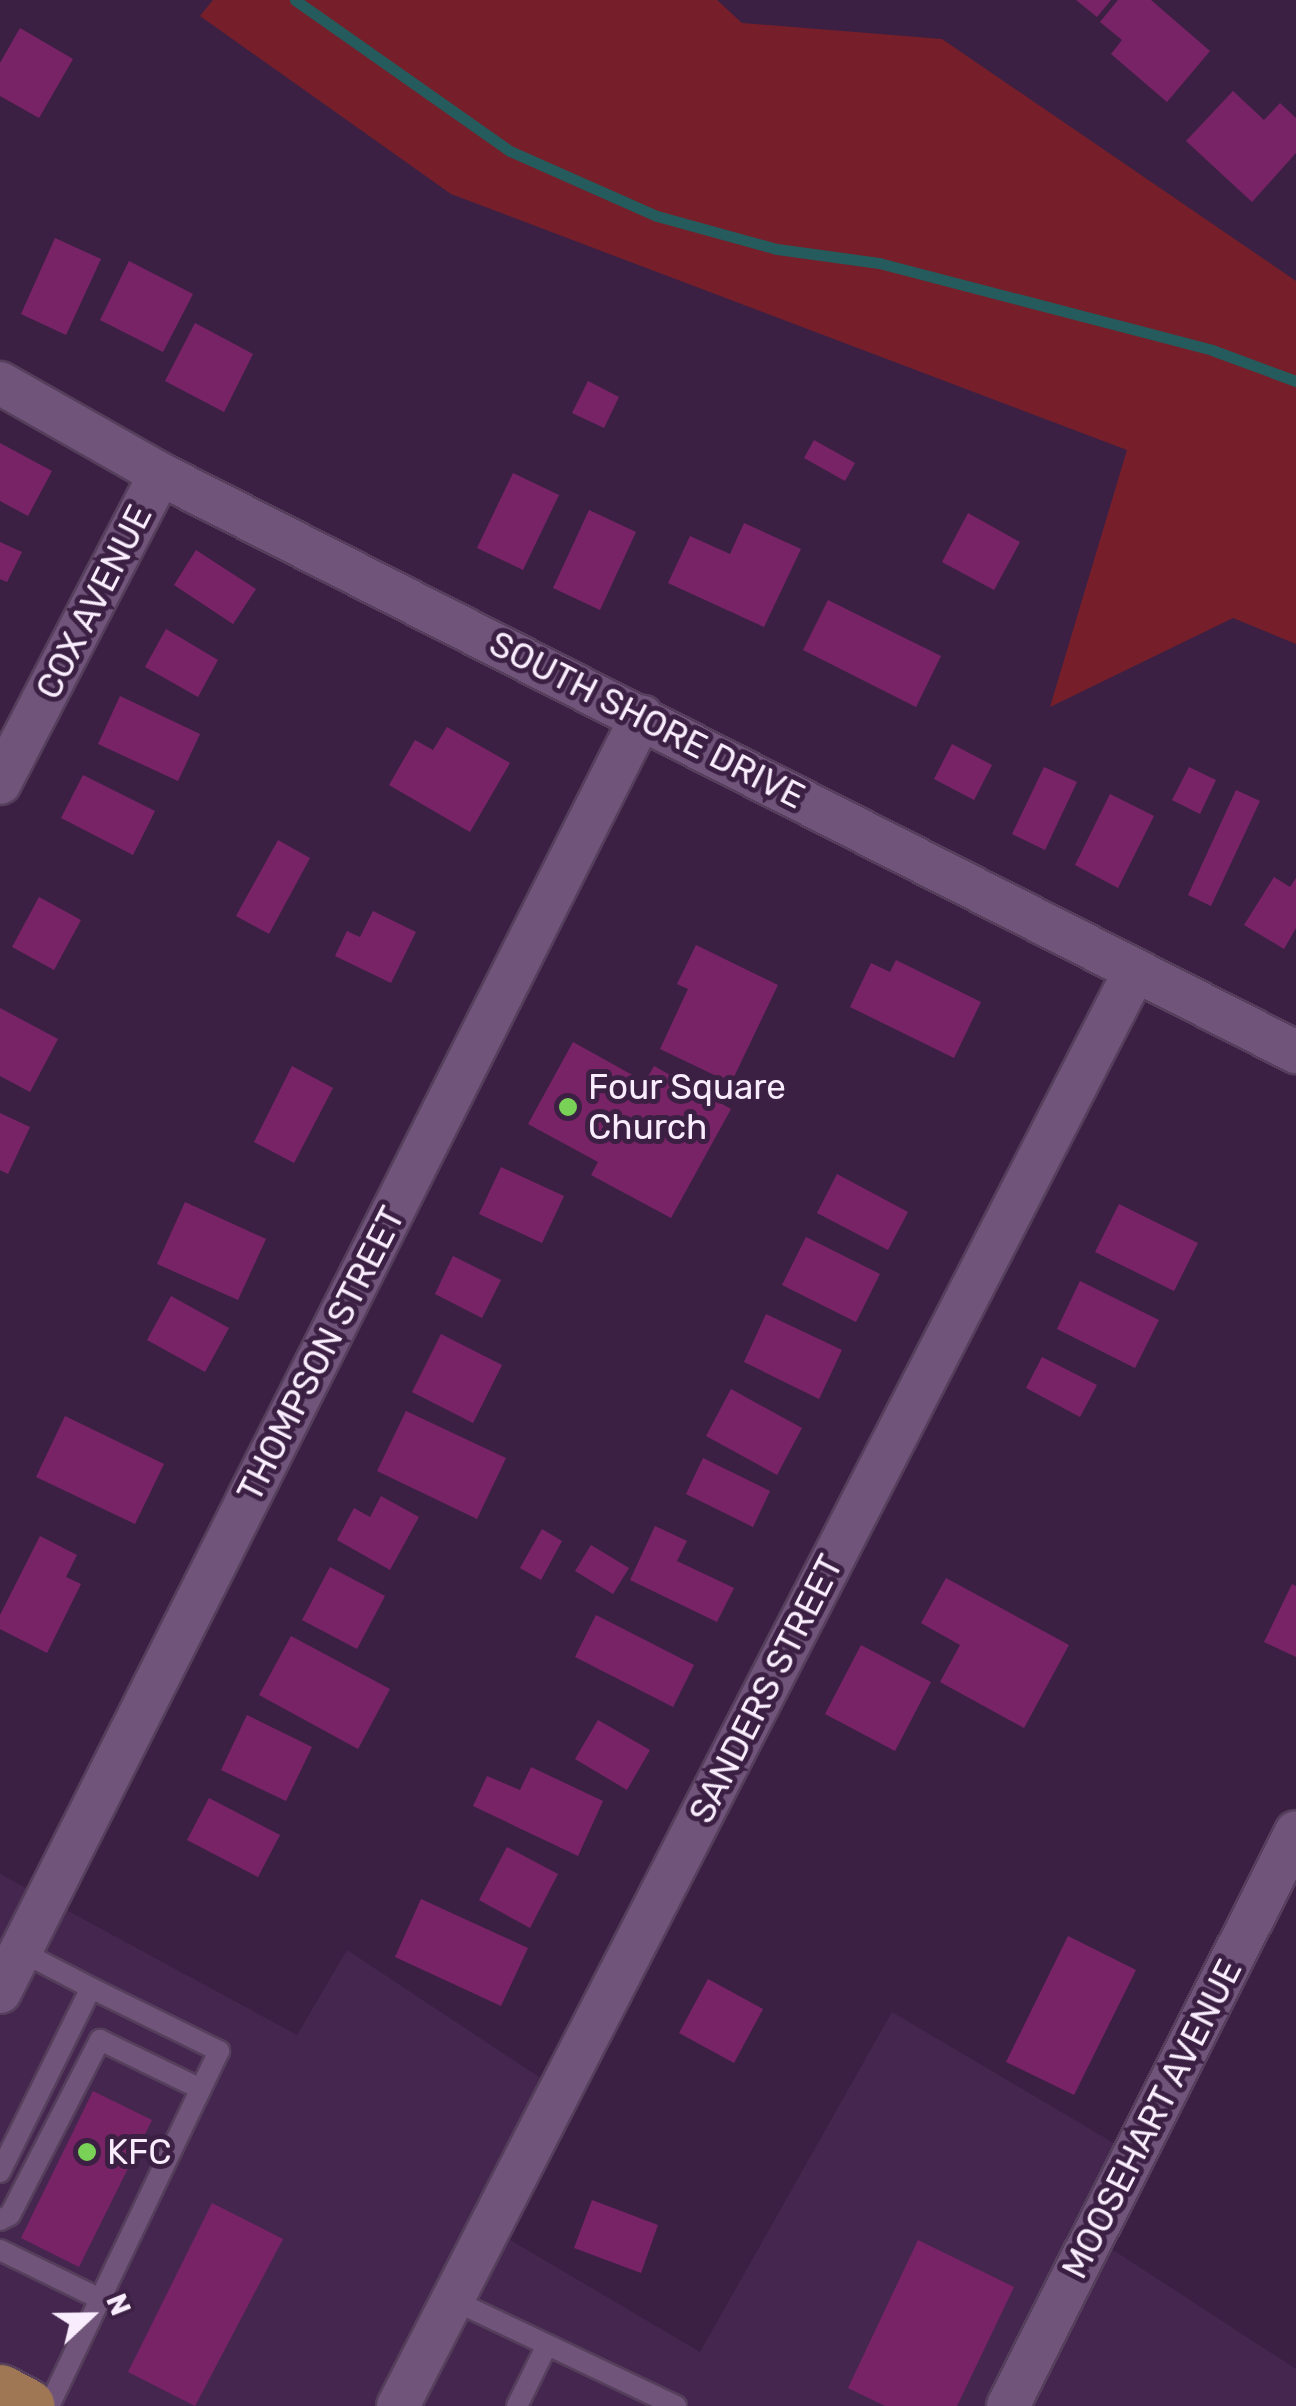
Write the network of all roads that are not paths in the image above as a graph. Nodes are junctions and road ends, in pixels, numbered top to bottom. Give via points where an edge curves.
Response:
1 (0, 383) edge
2 (160, 474) junction
3 (642, 716) junction
4 (0, 782) edge
5 (1135, 971) junction
6 (1296, 1052) edge
7 (1296, 1832) edge
8 (20, 1951) junction
9 (91, 1988) junction
10 (0, 1992) edge
11 (201, 2089) junction
12 (0, 2172) edge
13 (0, 2220) edge
14 (0, 2250) edge
15 (100, 2298) junction
16 (453, 2300) junction
17 (548, 2345) junction
18 (0, 2392) edge
19 (26, 2406) edge
20 (48, 2406) edge
21 (398, 2406) edge
22 (517, 2406) edge
23 (676, 2406) edge
24 (1008, 2406) edge

1 - 2 street, SOUTH SHORE DRIVE
2 - 3 street, SOUTH SHORE DRIVE
2 - 4 street, COX AVENUE
3 - 5 street, SOUTH SHORE DRIVE
3 - 8 street, THOMPSON STREET
5 - 6 street, SOUTH SHORE DRIVE
5 - 16 street, SANDERS STREET
7 - 24 street, MOOSEHART AVENUE
8 - 9 lane
8 - 10 street, THOMPSON STREET
9 - 11 lane via 219,2052
9 - 12 lane
11 - 13 lane via 100,2040 10,2216
11 - 15 lane
14 - 15 lane
15 - 20 lane
16 - 17 lane
16 - 21 street, SANDERS STREET
17 - 22 lane
17 - 23 lane
18 - 19 main road

